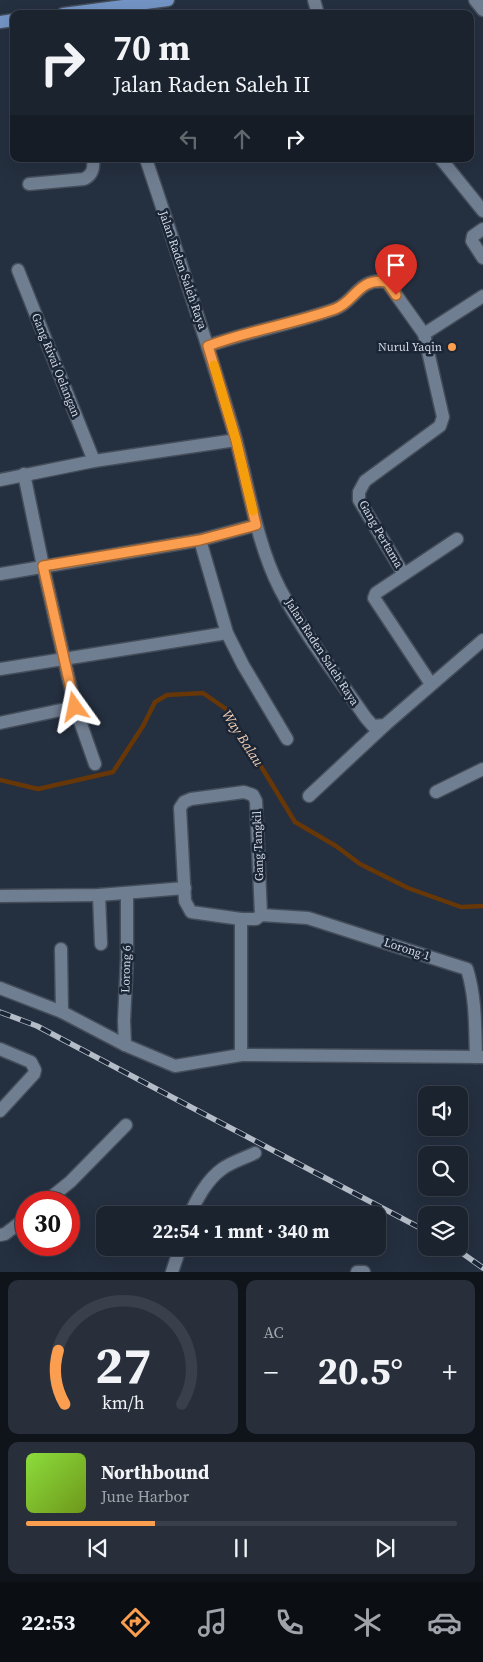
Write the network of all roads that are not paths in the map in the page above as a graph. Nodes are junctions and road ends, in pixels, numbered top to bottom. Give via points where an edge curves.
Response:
1 (166, 0) edge
2 (475, 0) edge
3 (92, 10) edge
4 (483, 10) edge
5 (93, 162) edge
6 (147, 162) edge
7 (443, 162) edge
8 (29, 184) dead end
9 (483, 211) edge
10 (483, 230) edge
11 (483, 258) edge
12 (18, 270) dead end
13 (483, 296) edge
14 (424, 334) junction
15 (208, 346) junction
16 (236, 440) junction
17 (94, 461) junction
18 (24, 474) junction
19 (0, 480) edge
20 (256, 525) junction
21 (457, 539) dead end
22 (200, 540) junction
23 (43, 566) junction
24 (403, 573) junction
25 (0, 574) edge
26 (227, 633) junction
27 (483, 640) edge
28 (65, 660) junction
29 (0, 670) edge
30 (431, 684) junction
31 (75, 707) junction
32 (0, 723) edge
33 (386, 725) junction
34 (287, 739) dead end
35 (95, 764) dead end
36 (483, 769) edge
37 (436, 792) dead end
38 (309, 796) dead end
39 (185, 888) junction
40 (126, 893) junction
41 (99, 895) junction
42 (0, 896) edge
43 (261, 915) junction
44 (241, 919) junction
45 (101, 944) dead end
46 (61, 949) dead end
47 (0, 988) edge
48 (62, 1012) junction
49 (125, 1045) junction
50 (0, 1049) edge
51 (241, 1055) junction
52 (480, 1057) edge
53 (0, 1112) edge
54 (126, 1124) dead end
55 (255, 1153) dead end
56 (59, 1191) edge
57 (193, 1206) edge
58 (15, 1226) edge
59 (0, 1235) edge
60 (177, 1256) edge
61 (172, 1272) edge
62 (357, 1272) edge
63 (364, 1272) edge

1 - 3 main road
2 - 4 street
5 - 8 street via 94,167 84,179
6 - 15 street, Jalan Raden Saleh Raya
7 - 9 street
10 - 11 street via 473,236 472,241
12 - 17 street, Gang Rivai Oelangan
13 - 14 street
14 - 15 street via 387,282 378,280 357,290 337,308
14 - 24 street, Gang Pertama via 443,417 440,426 365,481 359,492 359,500
15 - 16 street, Jalan Raden Saleh Raya
16 - 17 street
16 - 20 street, Jalan Raden Saleh Raya
17 - 18 street
18 - 19 street
18 - 23 street
20 - 22 street
20 - 33 street, Jalan Raden Saleh Raya via 280,588 308,635 366,718 373,726
21 - 24 street
22 - 23 street
22 - 26 street
23 - 25 street
23 - 28 street
24 - 30 street, Gang Pertama via 374,598
26 - 28 street
26 - 34 street
27 - 30 street
28 - 29 street
28 - 31 street
30 - 33 street
31 - 32 street
31 - 35 street
33 - 38 street
36 - 37 street
39 - 40 street
39 - 43 street, Gang Tangkil via 180,808 184,802 191,798 249,793 256,801
39 - 44 street, Gang Tangkil via 185,901 191,912
40 - 41 street
40 - 49 street, Lorong 6
41 - 42 street
41 - 45 street
43 - 44 street, Gang Tangkil via 256,919
43 - 52 street, Lorong 1 via 308,918 466,969 473,988
44 - 51 street
46 - 48 street
47 - 48 street
48 - 49 street
49 - 51 street via 175,1066
50 - 53 street via 31,1062 35,1070
51 - 52 street
54 - 56 street
55 - 57 street via 222,1168
58 - 59 street
60 - 61 street
62 - 63 street

